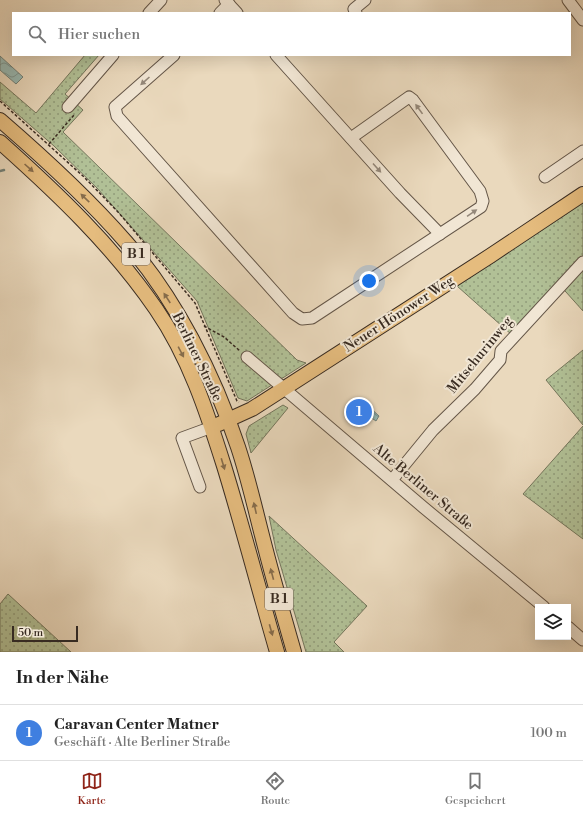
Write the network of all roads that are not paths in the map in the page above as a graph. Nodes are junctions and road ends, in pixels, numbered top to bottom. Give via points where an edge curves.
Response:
1 (161, 0) edge
2 (365, 0) edge
3 (568, 0) edge
4 (227, 2) edge
5 (150, 12) edge
6 (221, 12) edge
7 (237, 12) edge
8 (356, 12) edge
9 (583, 20) edge
10 (112, 56) edge
11 (173, 56) edge
12 (277, 56) edge
13 (72, 111) road end
14 (0, 120) edge
15 (351, 138) junction
16 (0, 142) edge
17 (583, 151) edge
18 (545, 176) dead end
19 (583, 194) edge
20 (440, 234) junction
21 (583, 262) edge
22 (247, 357) road end
23 (284, 388) junction
24 (228, 421) junction
25 (212, 427) junction
26 (392, 480) junction
27 (200, 487) dead end
28 (540, 604) edge
29 (571, 630) edge
30 (583, 640) edge
31 (277, 652) edge
32 (294, 652) edge

1 - 5 street
2 - 8 street via 354,8
3 - 9 street
4 - 6 street
4 - 7 street
10 - 13 street via 78,95
11 -> 20 street via 115,107 117,116 302,319 312,318
12 - 15 street
24 -> 14 main road, Berliner Straße / B 1 via 186,329 147,269 91,204
15 -> 20 street
20 -> 15 street via 481,207 483,196 413,100 409,97 404,98
16 -> 25 main road, Berliner Straße / B 1 via 80,216 152,304 188,366
17 - 18 street
19 - 23 main road, Neuer Hönower Weg
21 - 26 street, Mitschurinweg via 501,351 500,360 433,430
22 - 23 street, Alte Berliner Straße
23 - 24 main road, Neuer Hönower Weg
23 - 26 street, Alte Berliner Straße
24 - 25 main road, Neuer Hönower Weg
32 -> 24 main road, Berliner Straße / B 1 via 264,546 253,496
25 - 27 street via 182,438
25 -> 31 main road, Berliner Straße / B 1 via 240,516
26 - 28 street, Alte Berliner Straße
29 - 30 street

